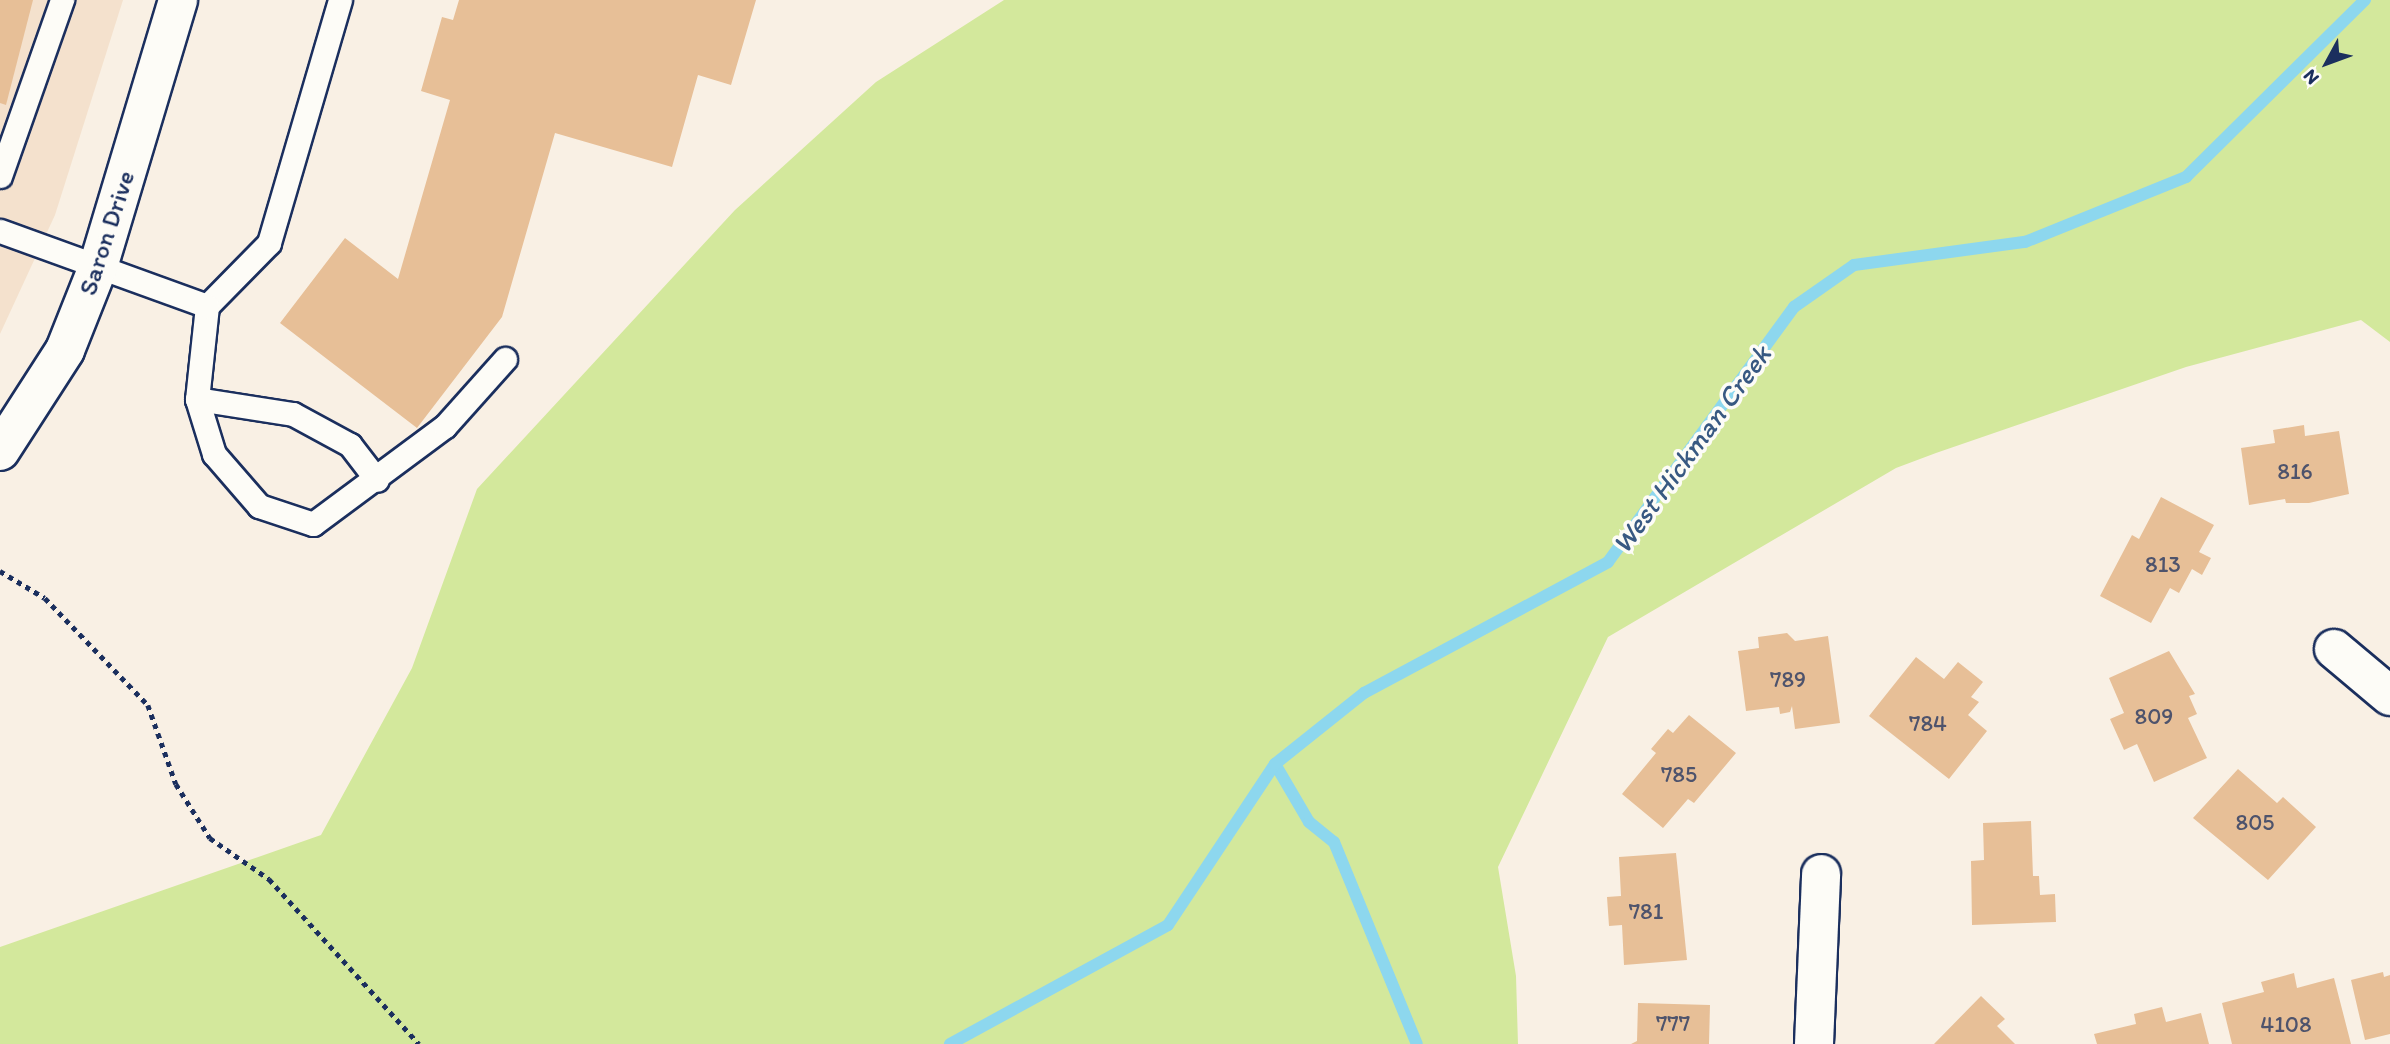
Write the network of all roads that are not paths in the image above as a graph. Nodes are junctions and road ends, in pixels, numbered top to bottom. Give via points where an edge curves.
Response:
1 (62, 0) edge
2 (178, 0) edge
3 (340, 0) edge
4 (8, 124) edge
5 (0, 176) edge
6 (0, 232) edge
7 (98, 267) junction
8 (207, 306) junction
9 (505, 359) dead end
10 (197, 399) junction
11 (0, 451) edge
12 (377, 480) junction
13 (2333, 649) dead end
14 (2390, 696) edge
15 (1821, 874) dead end
16 (1814, 1044) edge

1 - 4 lane
2 - 7 street, Saron Drive
3 - 8 lane via 269,243
4 - 5 lane
6 - 7 lane
7 - 8 lane
7 - 11 street, Saron Drive via 65,350
8 - 10 lane
9 - 12 lane via 445,426
10 - 12 lane via 293,414 350,445
10 - 12 lane via 214,454 259,506 313,524
13 - 14 street
15 - 16 street

